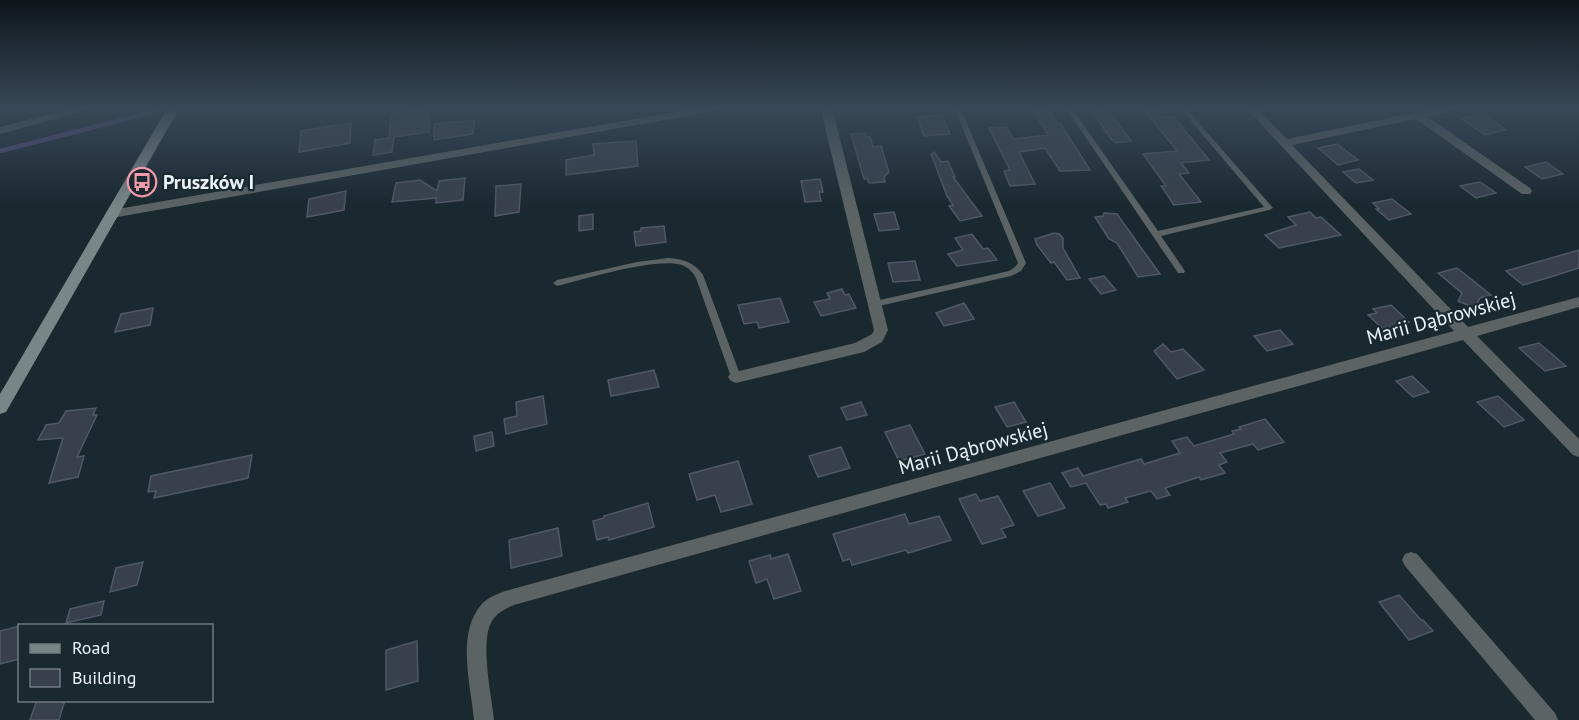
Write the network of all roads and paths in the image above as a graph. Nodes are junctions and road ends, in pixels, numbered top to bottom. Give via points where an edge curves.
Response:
1 (154, 141) edge
2 (526, 141) edge
3 (835, 141) edge
4 (971, 141) edge
5 (1092, 141) edge
6 (1212, 141) edge
7 (1283, 141) edge
8 (1296, 141) edge
9 (1455, 141) edge
10 (1285, 143) junction
11 (1526, 190) dead end
12 (112, 214) junction
13 (1157, 234) junction
14 (1181, 271) dead end
15 (556, 283) dead end
16 (1579, 302) edge
17 (875, 304) junction
18 (1466, 333) junction
19 (736, 377) joint
20 (0, 408) edge
21 (1579, 450) edge
22 (1411, 560) dead end
23 (484, 720) edge
24 (1548, 720) edge

1 - 12 street
2 - 12 street
3 - 17 street
4 - 17 lane via 1022,263 1011,273
5 - 13 lane
6 - 13 lane via 1269,208
7 - 10 street
8 - 10 street
9 - 11 street
10 - 18 street
12 - 20 street
13 - 14 lane
15 - 19 lane via 656,262 689,265 700,278
16 - 18 street, Marii Dąbrowskiej
17 - 19 street via 881,330 870,344
18 - 21 street
18 - 23 street, Marii Dąbrowskiej via 512,597 486,613 480,627
22 - 24 street

